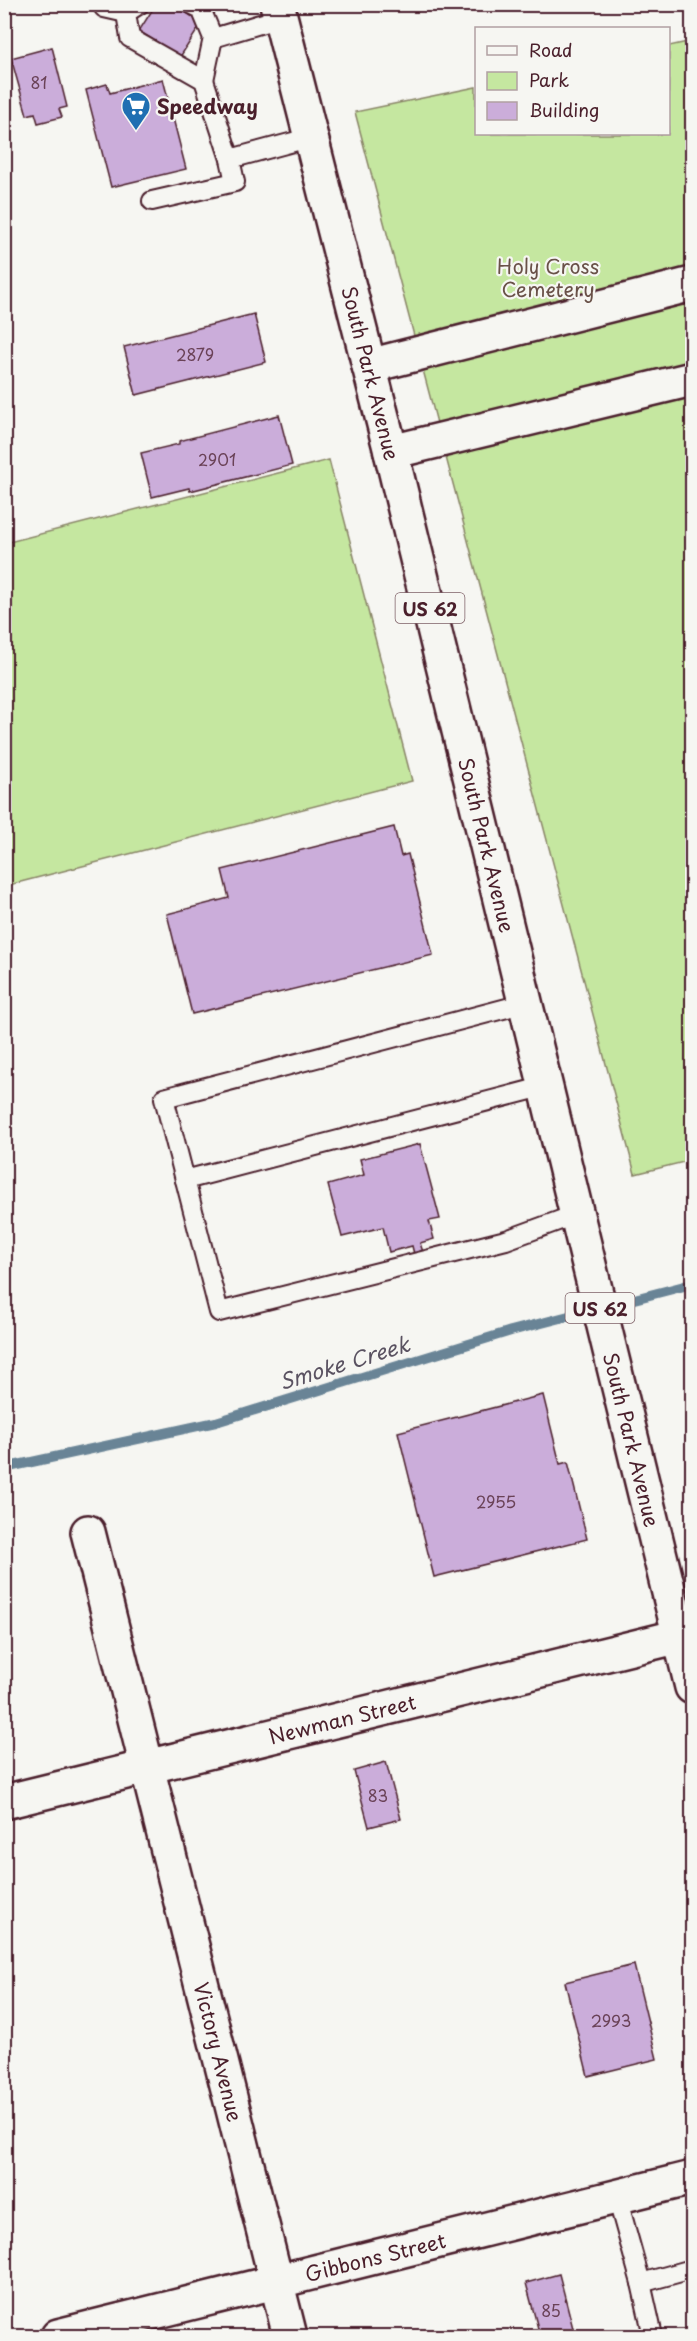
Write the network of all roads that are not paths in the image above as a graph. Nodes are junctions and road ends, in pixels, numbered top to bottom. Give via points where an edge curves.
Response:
1 (104, 4) edge
2 (191, 4) edge
3 (133, 9) edge
4 (279, 11) edge
5 (213, 38) junction
6 (204, 80) junction
7 (312, 137) junction
8 (230, 159) junction
9 (152, 201) dead end
10 (693, 284) edge
11 (369, 366) junction
12 (693, 379) edge
13 (392, 452) junction
14 (526, 1003) junction
15 (546, 1086) junction
16 (185, 1180) junction
17 (577, 1214) junction
18 (88, 1532) dead end
19 (680, 1636) junction
20 (693, 1687) edge
21 (147, 1766) junction
22 (4, 1802) edge
23 (693, 2178) edge
24 (617, 2197) junction
25 (693, 2270) edge
26 (277, 2282) junction
27 (641, 2283) junction
28 (58, 2337) edge
29 (290, 2337) edge
30 (653, 2337) edge

1 - 3 lane via 104,8
2 - 5 lane via 201,9
3 - 6 lane via 130,38
4 - 5 lane
4 - 7 street, South Park Avenue / US 62
5 - 6 lane
6 - 8 lane
7 - 8 lane
7 - 11 street, South Park Avenue / US 62
8 - 9 lane via 235,182
10 - 11 street
11 - 13 street, South Park Avenue / US 62
12 - 13 street
13 - 14 street, South Park Avenue / US 62
14 - 15 street, South Park Avenue / US 62
14 - 16 lane via 164,1098
15 - 16 lane
15 - 17 street, South Park Avenue / US 62
16 - 17 lane via 219,1312 506,1240
17 - 19 street, South Park Avenue / US 62
18 - 21 street, Victory Avenue
19 - 20 street, South Park Avenue / US 62
19 - 21 street, Newman Street
21 - 22 street, Newman Street
21 - 26 street, Victory Avenue
23 - 24 street, Gibbons Street
24 - 26 street, Gibbons Street
24 - 27 lane
25 - 27 lane
26 - 28 street, Gibbons Street
26 - 29 street, Victory Avenue
27 - 30 lane

